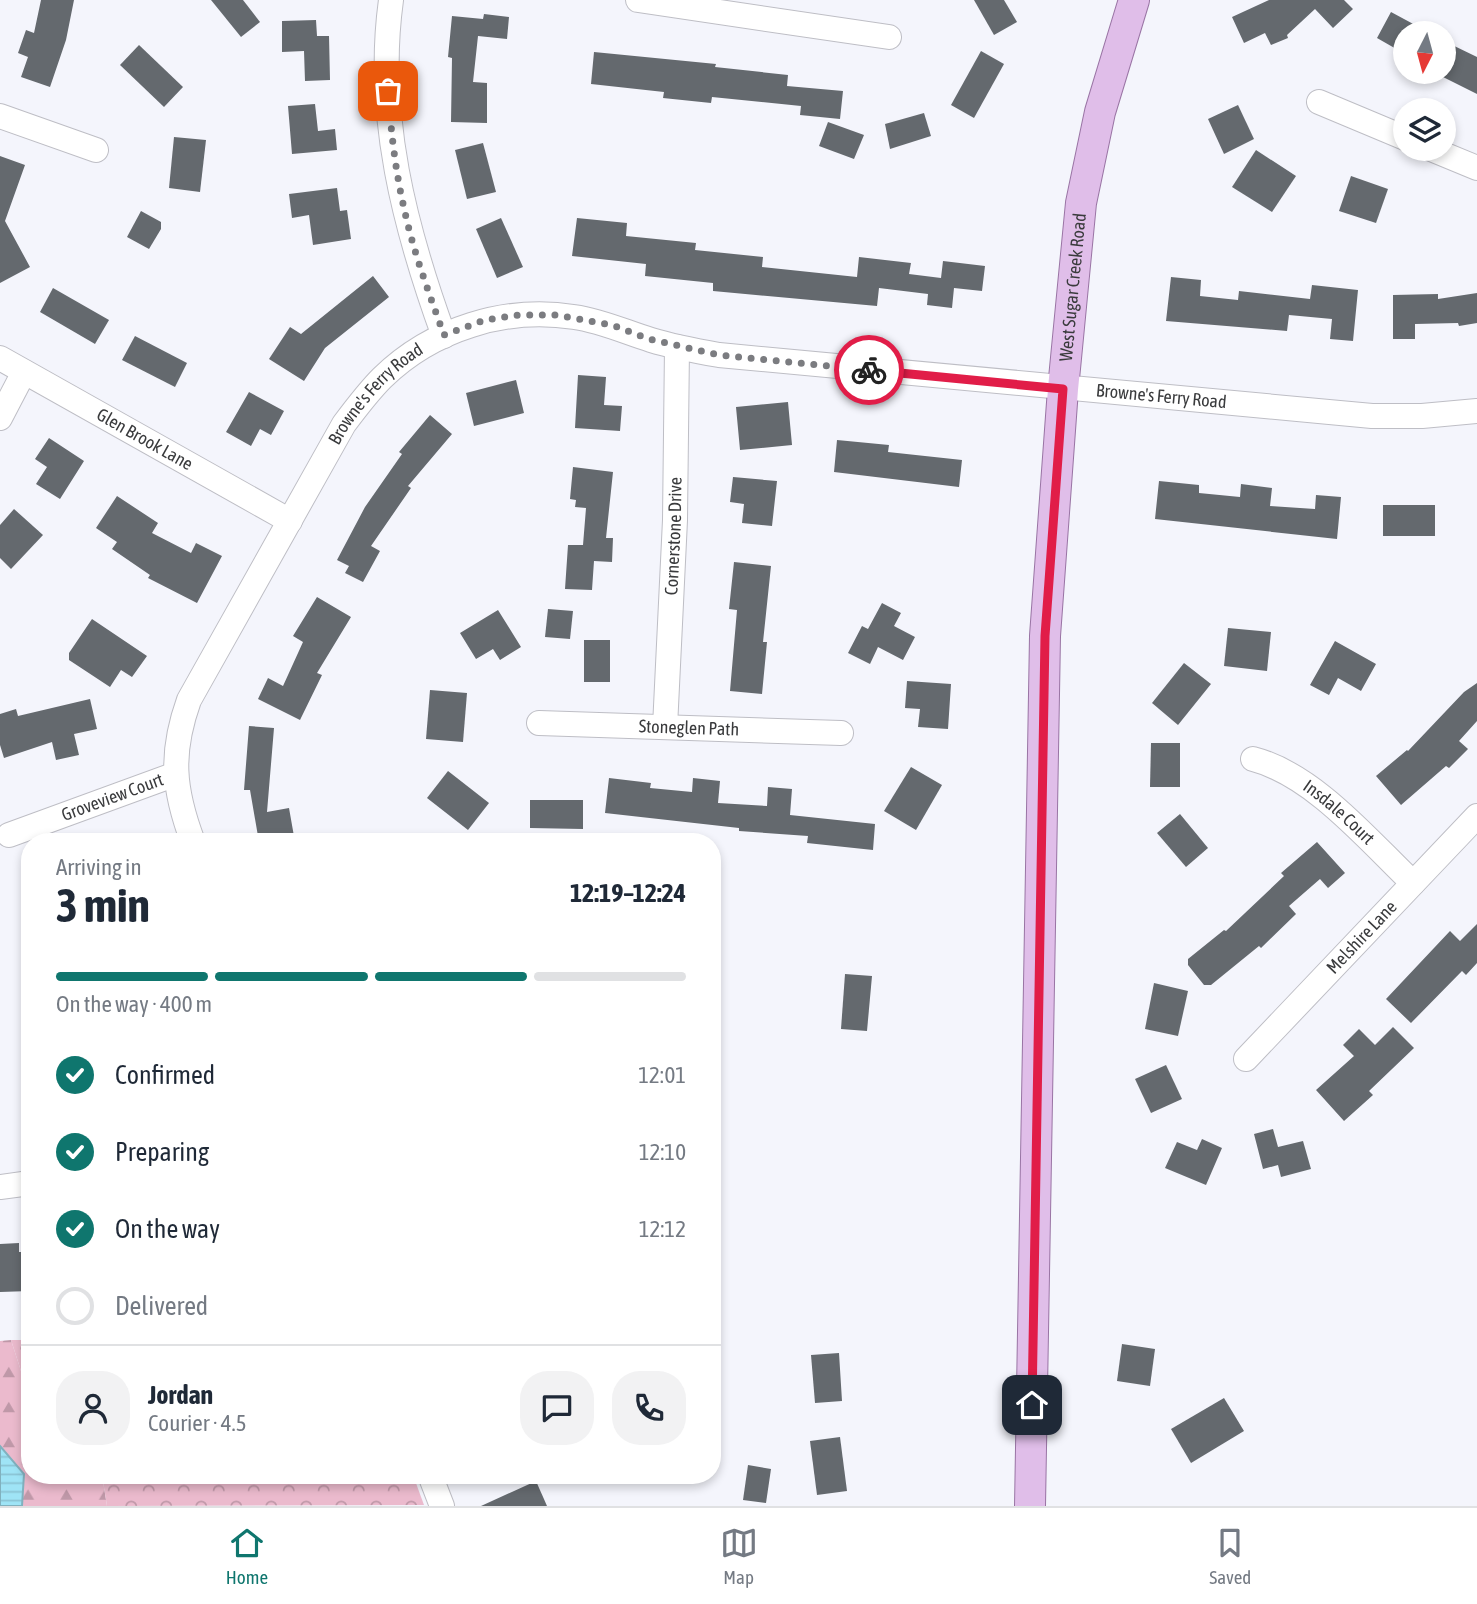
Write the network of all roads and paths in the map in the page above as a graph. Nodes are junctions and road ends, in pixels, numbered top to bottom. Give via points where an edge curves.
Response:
1 (391, 0) edge
2 (638, 0) edge
3 (1134, 0) edge
4 (889, 37) dead end
5 (1319, 102) dead end
6 (0, 116) edge
7 (1393, 133) edge
8 (96, 150) dead end
9 (1456, 159) edge
10 (1477, 168) edge
11 (444, 335) junction
12 (677, 347) junction
13 (0, 358) edge
14 (24, 372) junction
15 (1063, 389) junction
16 (1477, 411) edge
17 (0, 418) edge
18 (290, 521) junction
19 (538, 723) dead end
20 (665, 727) junction
21 (841, 733) dead end
22 (1253, 759) dead end
23 (176, 774) junction
24 (1477, 816) edge
25 (190, 833) edge
26 (9, 835) dead end
27 (1413, 883) junction
28 (1246, 1059) dead end
29 (21, 1184) edge
30 (0, 1186) edge
31 (433, 1484) edge
32 (442, 1506) edge
33 (1030, 1506) edge

1 - 11 street via 387,63 393,144 404,208
2 - 4 street
3 - 15 main road, West Sugar Creek Road via 1088,168
5 - 7 street
6 - 8 street
9 - 10 street
11 - 12 street, Browne's Ferry Road via 485,320 556,315 612,325
11 - 18 street, Browne's Ferry Road via 398,364 369,392 344,424
12 - 15 street, Browne's Ferry Road
12 - 20 street, Cornerstone Drive
13 - 14 street, Glen Brook Lane
14 - 17 street
14 - 18 street, Glen Brook Lane
15 - 16 street, Browne's Ferry Road via 1372,416
15 - 33 main road, West Sugar Creek Road via 1045,636
18 - 23 street, Browne's Ferry Road via 189,700 179,727
19 - 20 street, Stoneglen Path
20 - 21 street, Stoneglen Path
22 - 27 street, Insdale Court via 1292,774 1315,790
23 - 25 street, Browne's Ferry Road
23 - 26 street, Groveview Court
24 - 27 street, Melshire Lane
27 - 28 street, Melshire Lane
29 - 30 street
31 - 32 street

